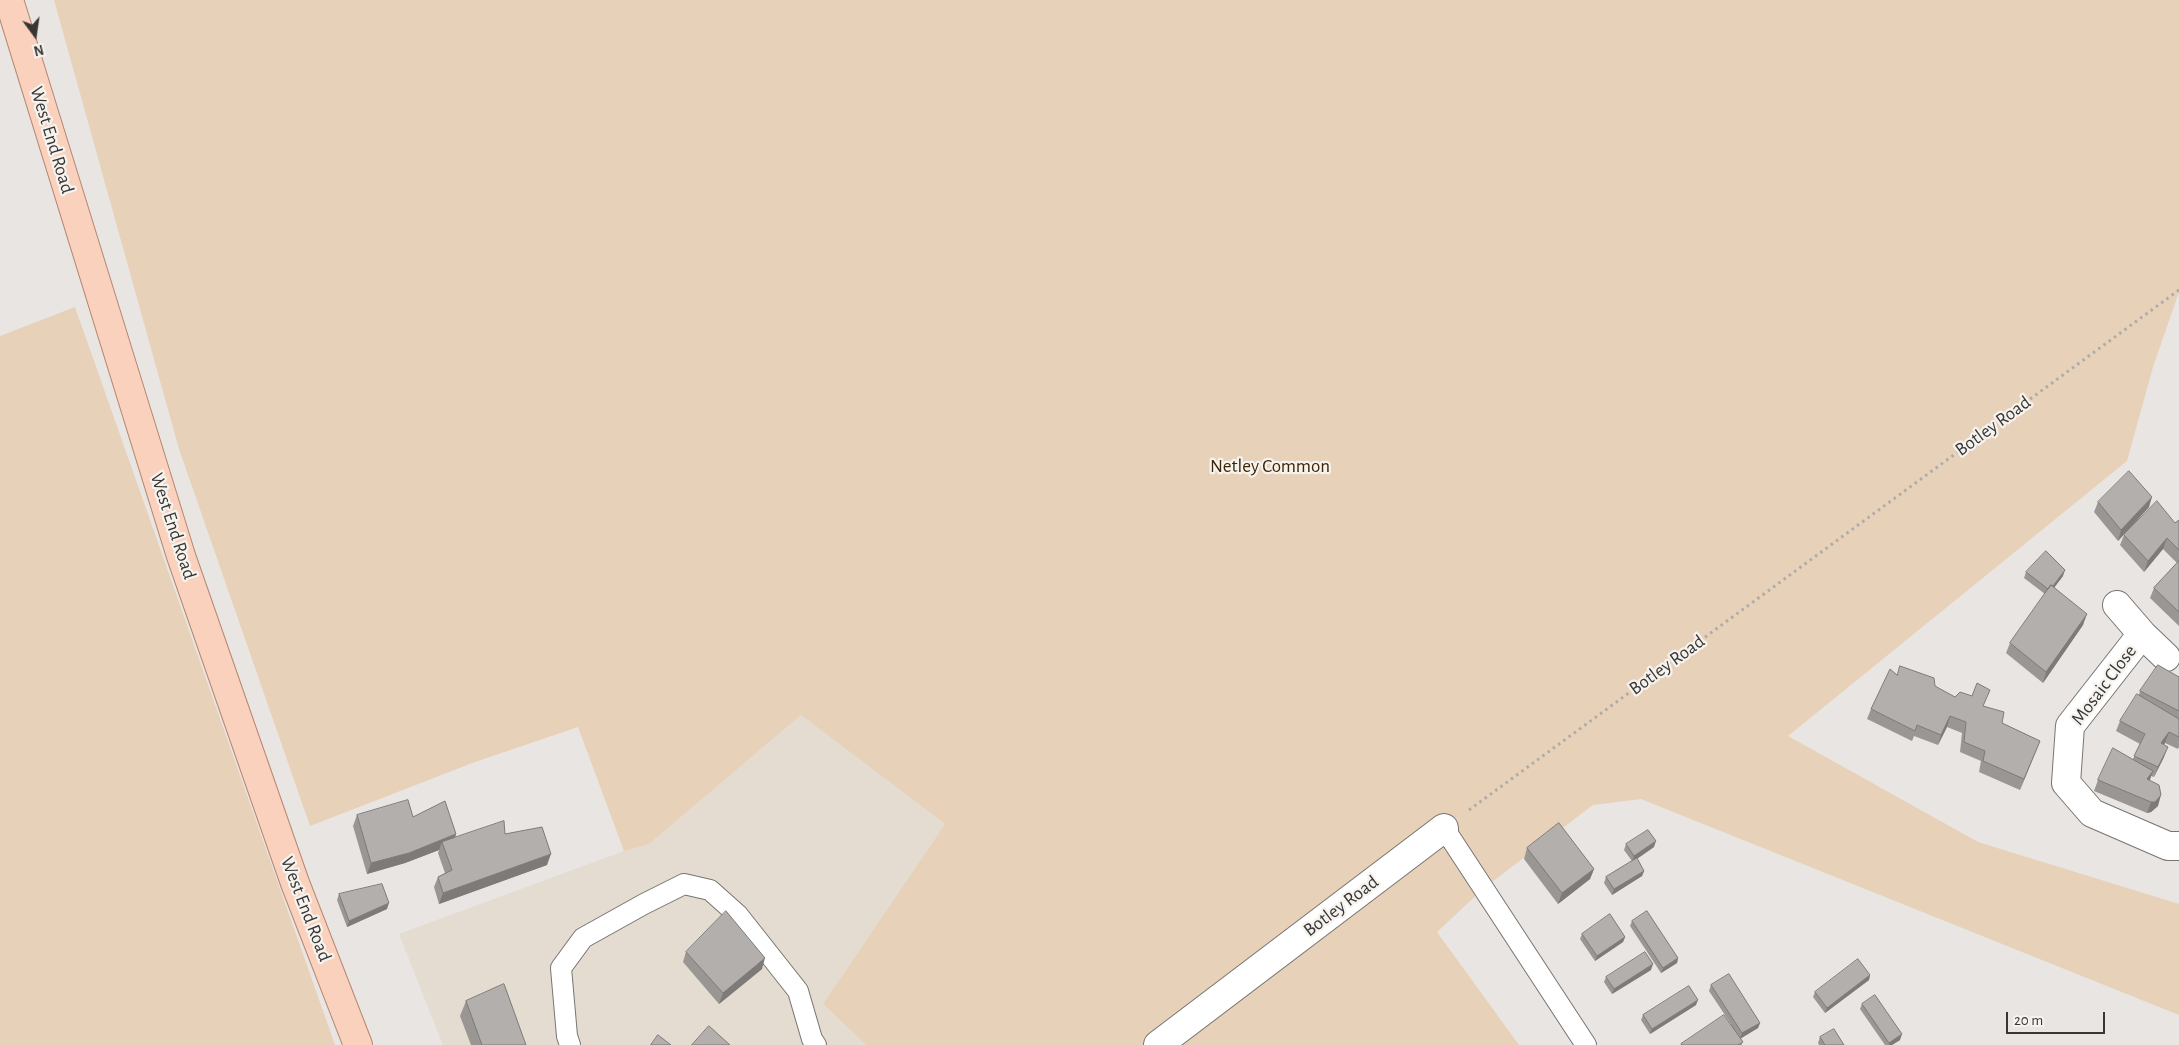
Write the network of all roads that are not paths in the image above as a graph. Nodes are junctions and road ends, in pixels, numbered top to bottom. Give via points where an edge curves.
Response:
1 (9, 0) edge
2 (2117, 605) dead end
3 (2142, 634) junction
4 (2166, 657) dead end
5 (1444, 828) joint
6 (2179, 846) edge
7 (358, 1045) edge
8 (570, 1045) edge
9 (816, 1045) edge
10 (1158, 1045) edge
11 (1586, 1045) edge

1 - 7 main road, West End Road via 181,556 295,884
2 - 3 street, Mosaic Close
3 - 4 street, Mosaic Close
3 - 6 street, Mosaic Close via 2070,726 2066,783 2092,813 2168,846
5 - 10 street, Botley Road
5 - 11 lane
8 - 9 lane via 561,968 583,938 684,884 710,890 738,915 798,991

